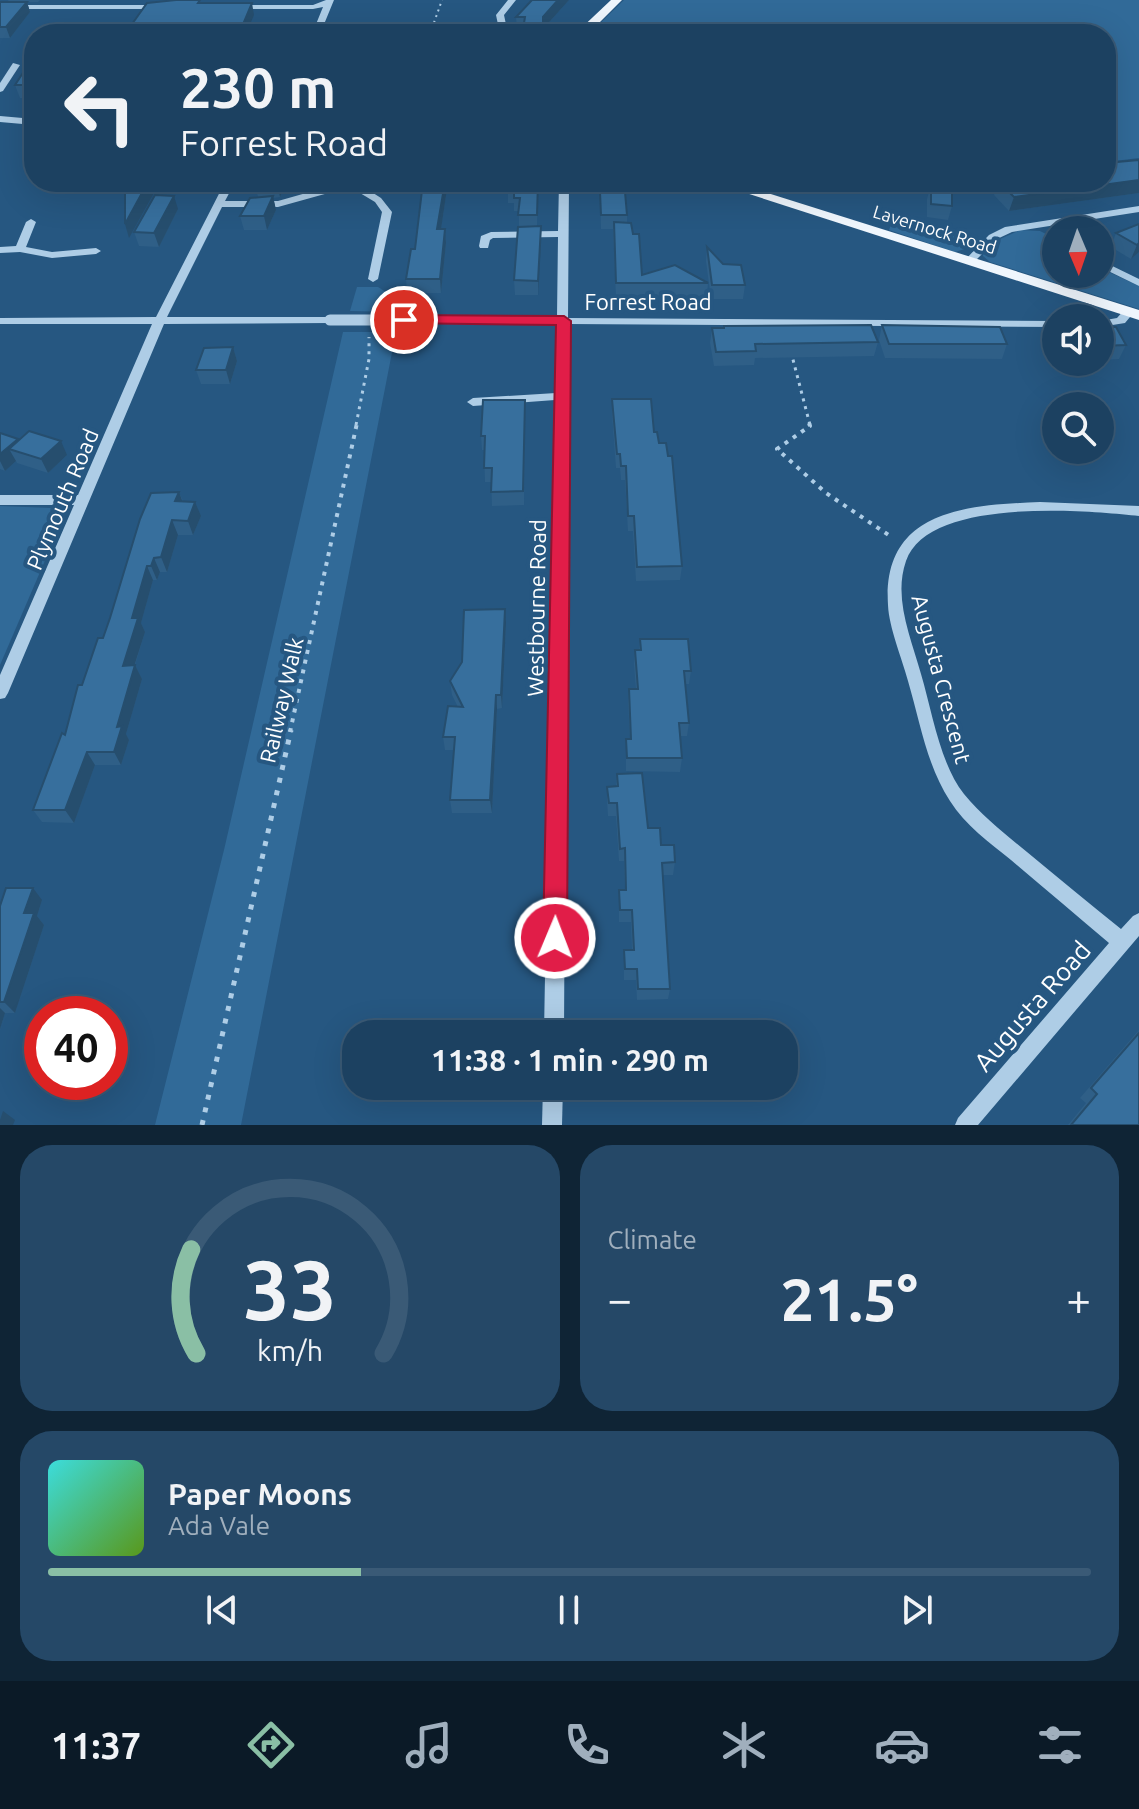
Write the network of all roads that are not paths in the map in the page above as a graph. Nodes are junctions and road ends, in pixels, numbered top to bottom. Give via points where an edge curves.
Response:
1 (512, 0) edge
2 (617, 0) edge
3 (329, 2) edge
4 (158, 3) edge
5 (0, 7) edge
6 (171, 7) edge
7 (219, 7) edge
8 (320, 24) edge
9 (501, 24) edge
10 (592, 24) edge
11 (16, 65) dead end
12 (0, 89) edge
13 (0, 119) edge
14 (24, 121) edge
15 (225, 192) edge
16 (321, 192) edge
17 (367, 192) edge
18 (564, 192) edge
19 (751, 192) edge
20 (219, 204) junction
21 (1139, 209) edge
22 (1090, 216) edge
23 (31, 222) dead end
24 (1042, 223) edge
25 (564, 234) junction
26 (484, 246) dead end
27 (20, 249) junction
28 (0, 250) edge
29 (96, 251) dead end
30 (969, 261) junction
31 (1114, 270) edge
32 (373, 279) dead end
33 (1139, 283) edge
34 (1134, 313) edge
35 (161, 320) junction
36 (0, 321) edge
37 (564, 321) junction
38 (1114, 322) edge
39 (1042, 324) edge
40 (563, 396) junction
41 (473, 402) dead end
42 (0, 500) edge
43 (83, 500) junction
44 (1139, 511) edge
45 (0, 693) edge
46 (1139, 922) edge
47 (1122, 942) junction
48 (554, 1020) edge
49 (553, 1100) edge
50 (552, 1125) edge
51 (965, 1125) edge

1 - 9 street via 500,15
2 - 10 main road
3 - 7 street via 313,7
3 - 8 street
4 - 5 street
4 - 6 street
11 - 12 street
13 - 14 street
15 - 20 street, Plymouth Road
16 - 20 street via 278,204
17 - 32 street via 387,212
18 - 25 street, Westbourne Road
19 - 30 main road, Lavernock Road
20 - 35 street, Plymouth Road
21 - 22 street
23 - 27 street
24 - 30 street via 1000,233
25 - 26 street via 491,235
25 - 37 street, Westbourne Road
27 - 28 street
27 - 29 street via 52,255
30 - 34 main road, Lavernock Road
31 - 33 street
34 - 38 street
35 - 36 street, Forrest Road
35 - 37 street, Forrest Road, bridge
35 - 43 street, Plymouth Road
37 - 39 street, Forrest Road
37 - 40 street, Westbourne Road
40 - 41 street
40 - 48 street, Westbourne Road
42 - 43 street
43 - 45 street, Plymouth Road
44 - 47 street, Augusta Crescent via 1106,507 955,515 928,528 906,548 900,558 895,608 957,798 984,827
46 - 47 street, Augusta Road
47 - 51 street, Augusta Road
49 - 50 street

